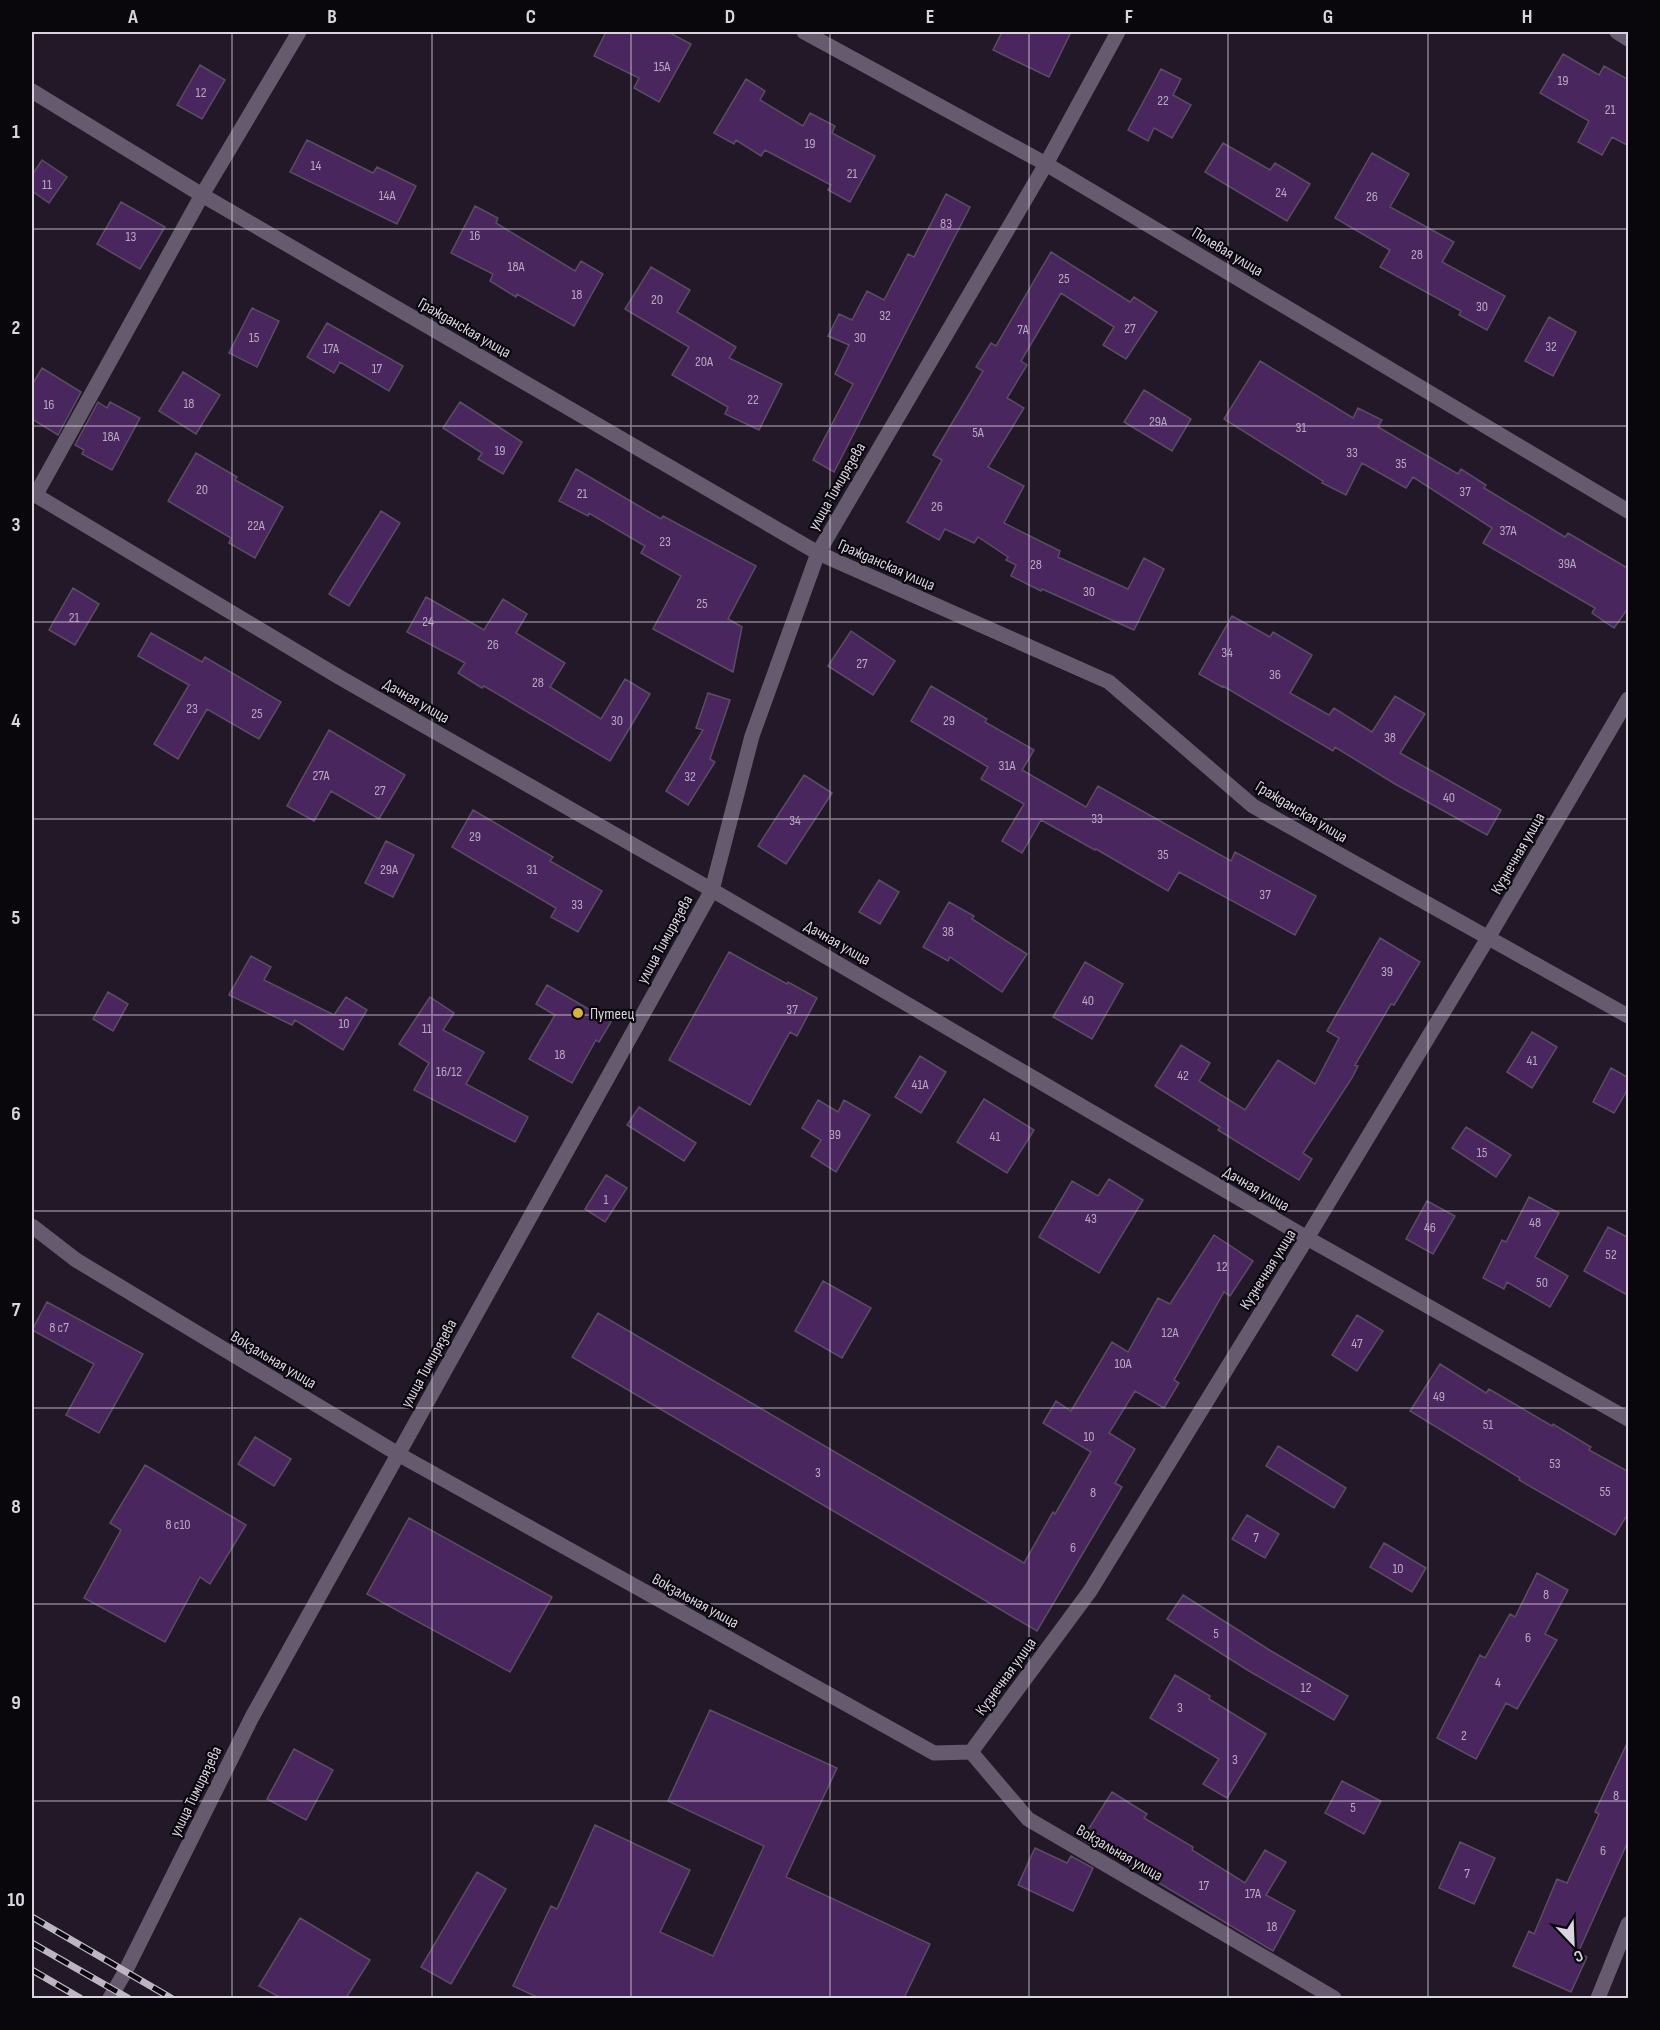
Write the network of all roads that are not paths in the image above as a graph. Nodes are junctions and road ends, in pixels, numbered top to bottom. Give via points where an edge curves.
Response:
1 (299, 32) edge
2 (804, 32) edge
3 (1118, 32) edge
4 (1617, 32) edge
5 (1629, 39) edge
6 (32, 91) edge
7 (1046, 164) junction
8 (202, 195) junction
9 (33, 494) edge
10 (1629, 511) edge
11 (818, 553) junction
12 (1629, 699) edge
13 (712, 890) junction
14 (1488, 938) junction
15 (1629, 1016) edge
16 (32, 1226) edge
17 (1307, 1238) junction
18 (1629, 1419) edge
19 (398, 1454) junction
20 (971, 1752) junction
21 (1629, 1924) edge
22 (110, 1998) edge
23 (1334, 1998) edge
24 (1598, 1998) edge

1 - 8 street
2 - 7 street, Полевая улица
3 - 7 street, улица Тимирязева
4 - 5 street
6 - 8 street, Гражданская улица
7 - 10 street, Полевая улица
7 - 11 street, улица Тимирязева
8 - 9 street
8 - 11 street, Гражданская улица
9 - 13 street, Дачная улица via 339,677
11 - 13 street, улица Тимирязева via 752,736
11 - 14 street, Гражданская улица via 1109,682 1253,806
12 - 14 street, Кузнечная улица
13 - 17 street, Дачная улица
13 - 19 street, улица Тимирязева
14 - 15 street, Гражданская улица
14 - 17 street, Кузнечная улица
16 - 19 street, Вокзальная улица via 76,1260
17 - 18 street, Дачная улица
17 - 20 street, Кузнечная улица via 1090,1591
19 - 20 street, Вокзальная улица via 934,1753
19 - 22 street, улица Тимирязева via 252,1717
20 - 23 street, Вокзальная улица via 1028,1819
21 - 24 street

